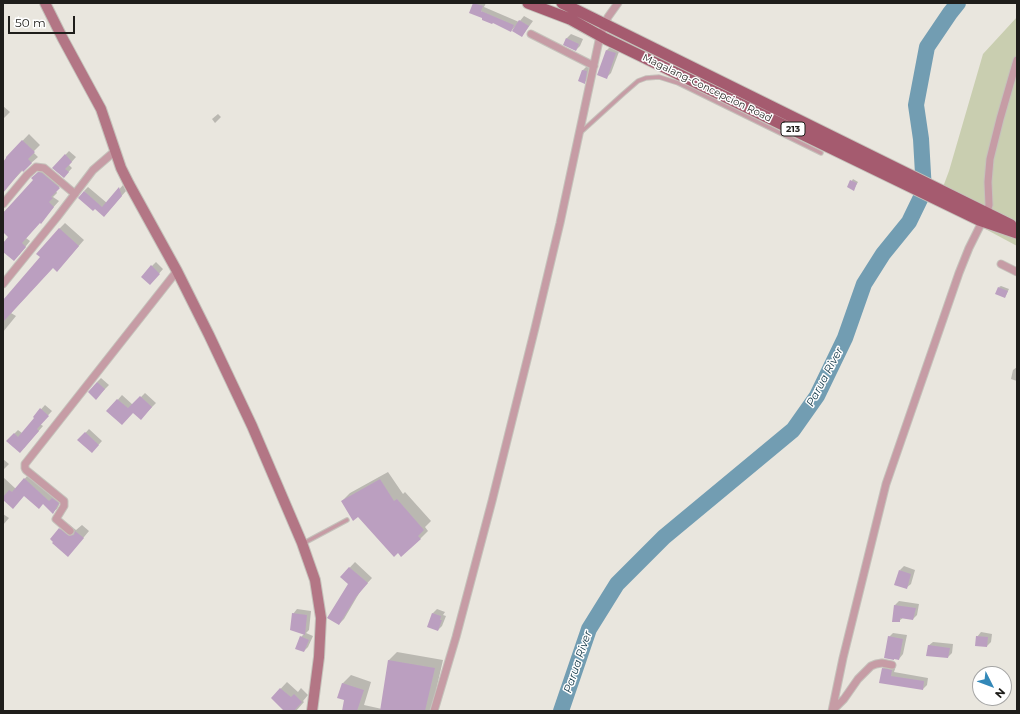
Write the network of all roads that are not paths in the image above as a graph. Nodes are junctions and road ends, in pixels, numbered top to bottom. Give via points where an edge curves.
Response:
1 (45, 3) edge
2 (528, 3) edge
3 (562, 3) edge
4 (618, 3) edge
5 (608, 27) junction
6 (531, 34) dead end
7 (604, 37) junction
8 (1017, 60) edge
9 (594, 66) junction
10 (579, 134) junction
11 (116, 151) junction
12 (821, 153) dead end
13 (75, 194) junction
14 (3, 204) edge
15 (983, 216) junction
16 (1017, 228) edge
17 (1017, 233) edge
18 (1002, 264) dead end
19 (177, 271) junction
20 (1017, 272) edge
21 (3, 284) edge
22 (347, 520) dead end
23 (70, 531) dead end
24 (302, 543) junction
25 (892, 665) dead end
26 (312, 711) edge
27 (434, 711) edge
28 (832, 711) edge

1 - 11 street via 101,109
2 - 7 main road, Magalang-Concepcion Road / 213 via 570,19
3 - 5 main road, Magalang-Concepcion Road / 213
4 - 5 street
5 - 7 street
5 - 15 main road, Magalang-Concepcion Road / 213
6 - 9 street
7 - 9 street
7 - 15 main road, Magalang-Concepcion Road / 213
8 - 15 street via 994,142 988,173 989,205
9 - 10 street
10 - 12 lane via 638,81 659,77 678,83
10 - 27 street via 548,274 492,501
11 - 13 street via 93,170
11 - 19 street via 129,184
13 - 14 street via 44,168 36,167
13 - 21 street
15 - 16 main road, Magalang-Concepcion Road / 213
15 - 17 main road, Magalang-Concepcion Road / 213
15 - 28 street via 952,292 886,484
18 - 20 street
19 - 23 street via 25,464 26,470 64,501 64,506 56,518
19 - 24 street via 252,426
22 - 24 lane
24 - 26 street via 315,580 321,618 320,650
25 - 28 street via 882,663 871,666

